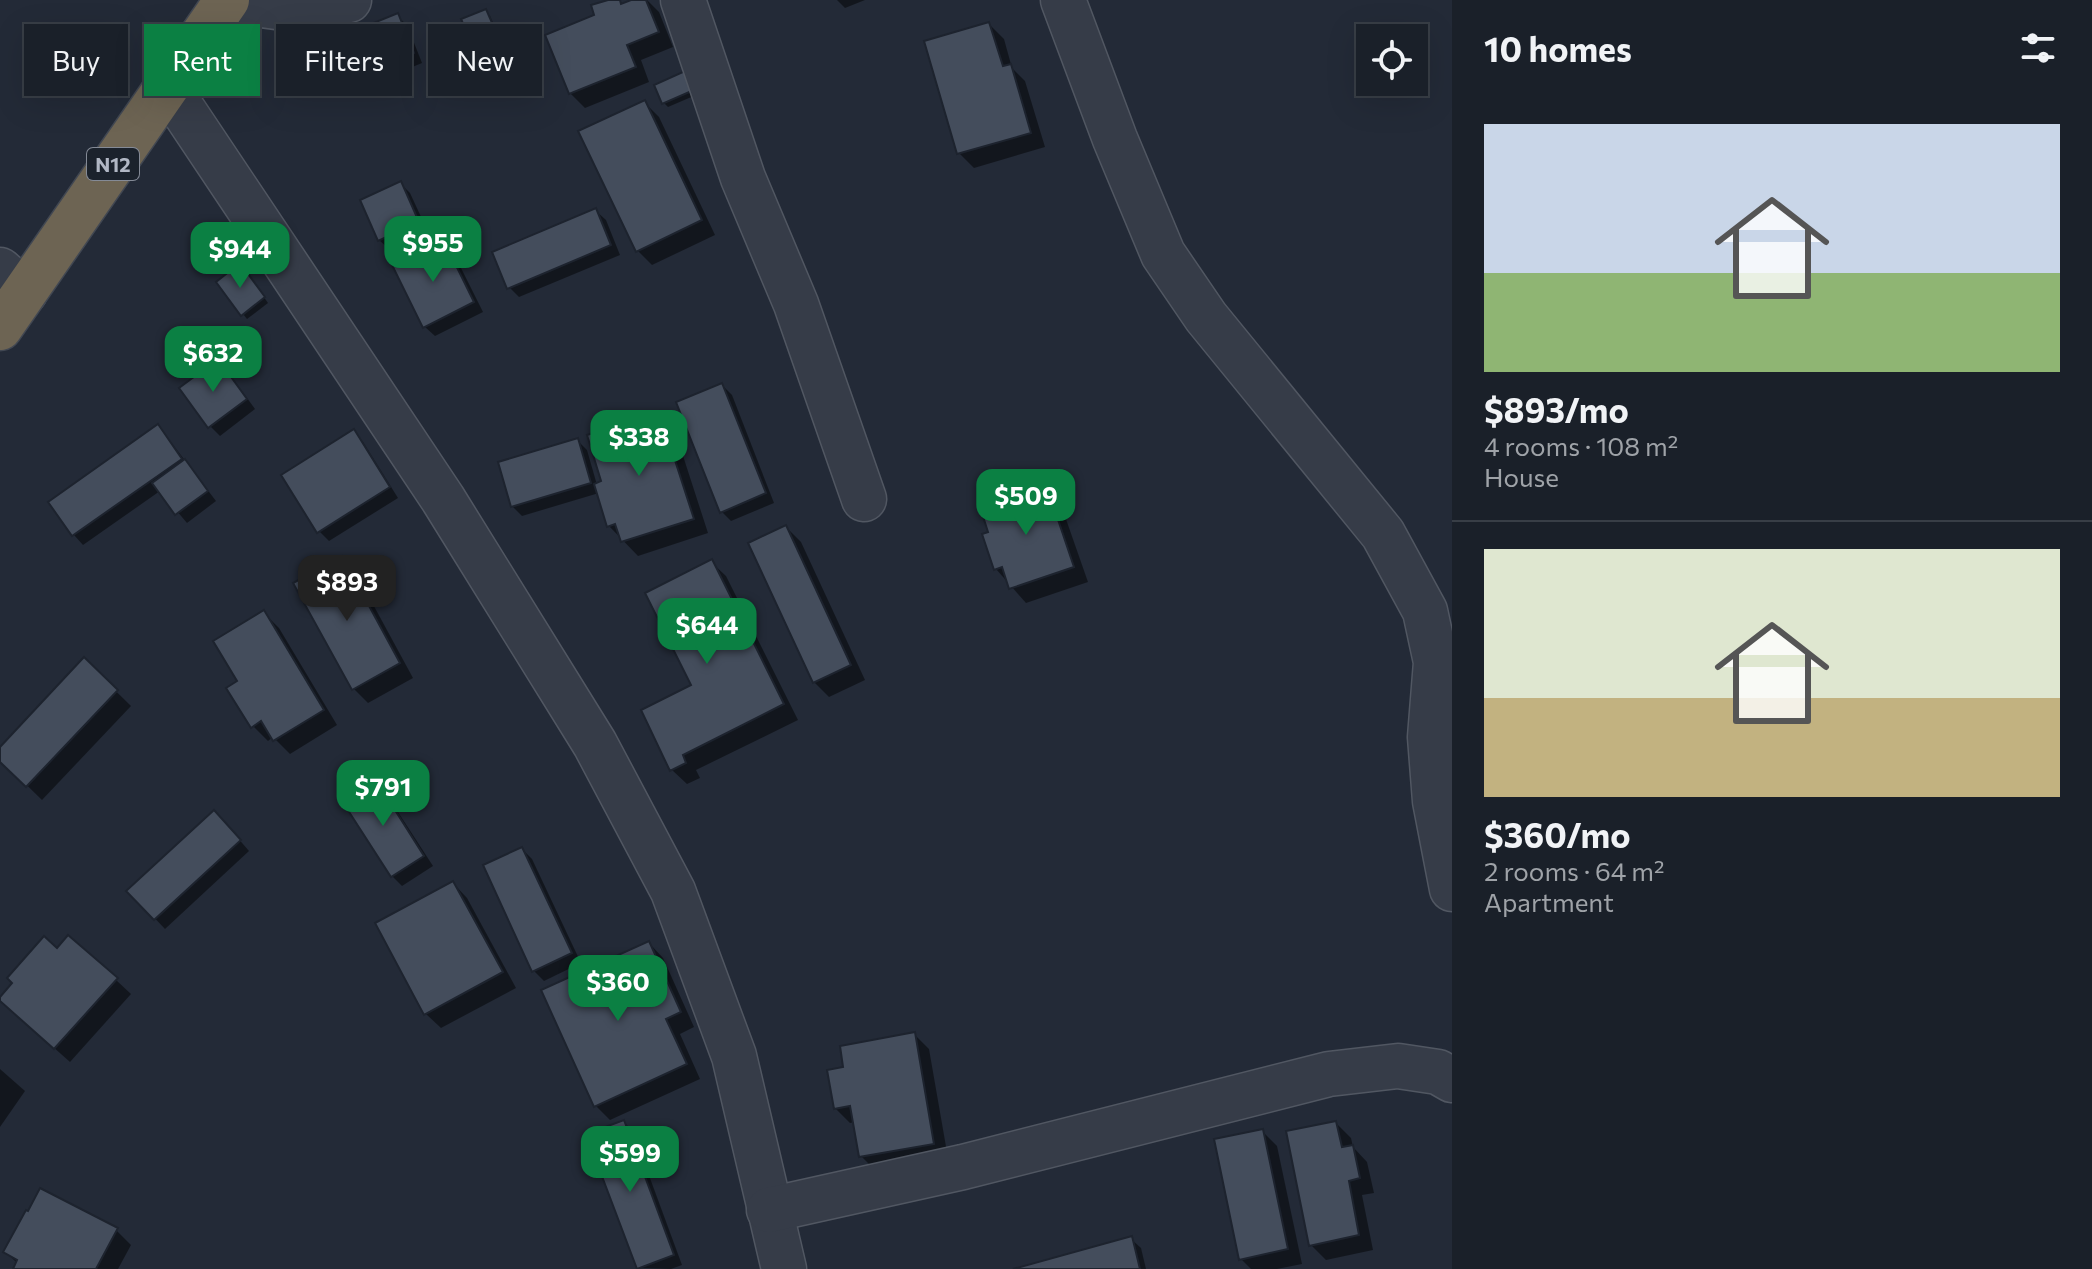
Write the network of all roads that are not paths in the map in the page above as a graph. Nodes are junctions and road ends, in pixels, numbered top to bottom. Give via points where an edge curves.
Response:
1 (226, 0) edge
2 (349, 0) edge
3 (683, 0) edge
4 (1063, 0) edge
5 (210, 24) edge
6 (159, 96) edge
7 (174, 96) edge
8 (12, 281) edge
9 (0, 328) edge
10 (864, 499) dead end
11 (1452, 889) edge
12 (1452, 1080) edge
13 (769, 1210) junction
14 (784, 1269) edge

1 - 2 street via 305,11
1 - 5 highway, N12
3 - 10 street via 743,178 796,304
4 - 11 street via 1163,254 1206,317 1383,534 1425,611 1436,662 1430,737 1435,801
6 - 8 highway, N12
7 - 13 street via 443,499 602,757 673,891 734,1056
8 - 9 highway, N12
12 - 13 street via 1438,1072 1398,1066 1329,1074
13 - 14 street

